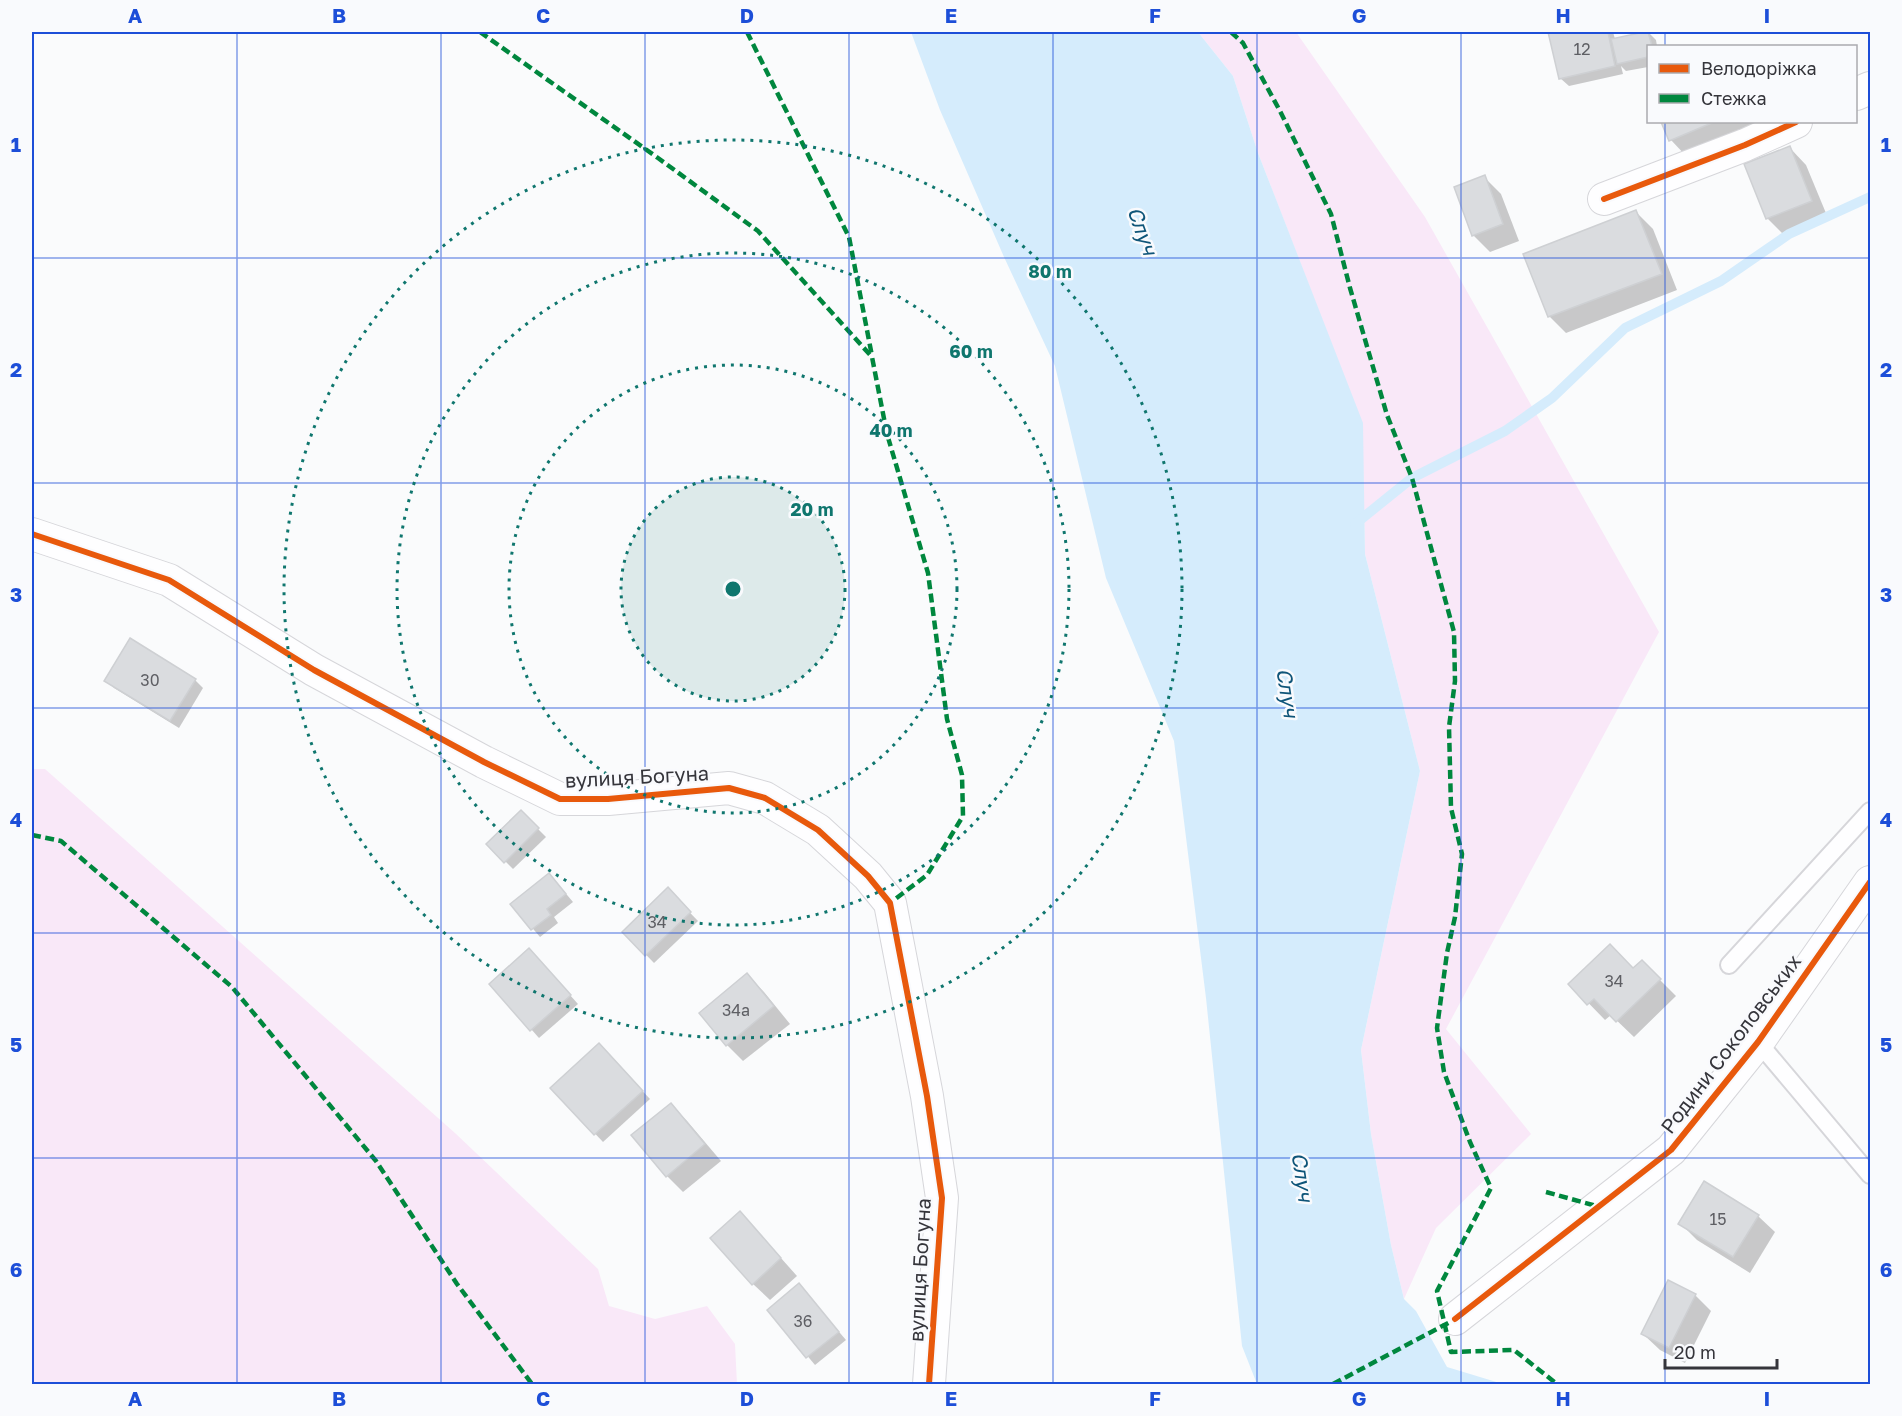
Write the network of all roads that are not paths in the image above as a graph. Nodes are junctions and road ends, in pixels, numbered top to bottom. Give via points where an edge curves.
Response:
1 (1794, 123) edge
2 (1604, 199) dead end
3 (32, 534) edge
4 (1870, 811) edge
5 (1870, 882) edge
6 (1729, 965) dead end
7 (1758, 1042) junction
8 (1870, 1175) edge
9 (1455, 1319) dead end
10 (929, 1384) edge

1 - 2 street
3 - 10 street, вулиця Богуна via 169,580 314,670 560,800 729,788 765,798 818,830 868,876 890,903 942,1198
4 - 6 lane
5 - 7 street, Родини Соколовських
7 - 8 lane
7 - 9 street, Родини Соколовських via 1671,1150

